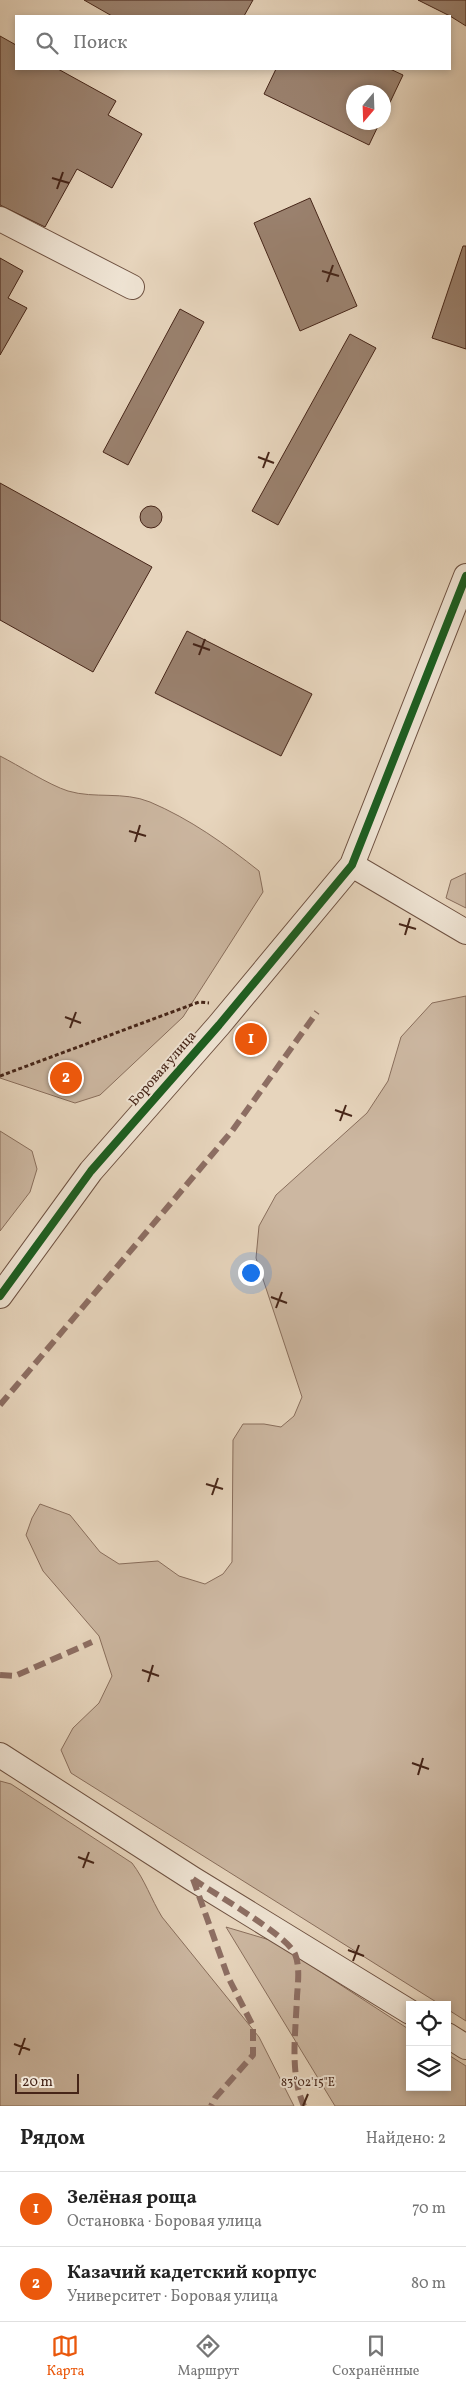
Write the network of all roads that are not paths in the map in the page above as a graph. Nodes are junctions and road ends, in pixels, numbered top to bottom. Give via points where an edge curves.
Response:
1 (0, 219) edge
2 (132, 287) dead end
3 (466, 576) edge
4 (352, 865) junction
5 (466, 932) edge
6 (0, 1296) edge
7 (0, 1755) edge
8 (406, 2010) edge
9 (451, 2038) edge
10 (466, 2047) edge

1 - 2 street
3 - 4 street, Боровая улица
4 - 5 street
4 - 6 street, Боровая улица via 91,1171
7 - 8 street via 193,1879
9 - 10 street

